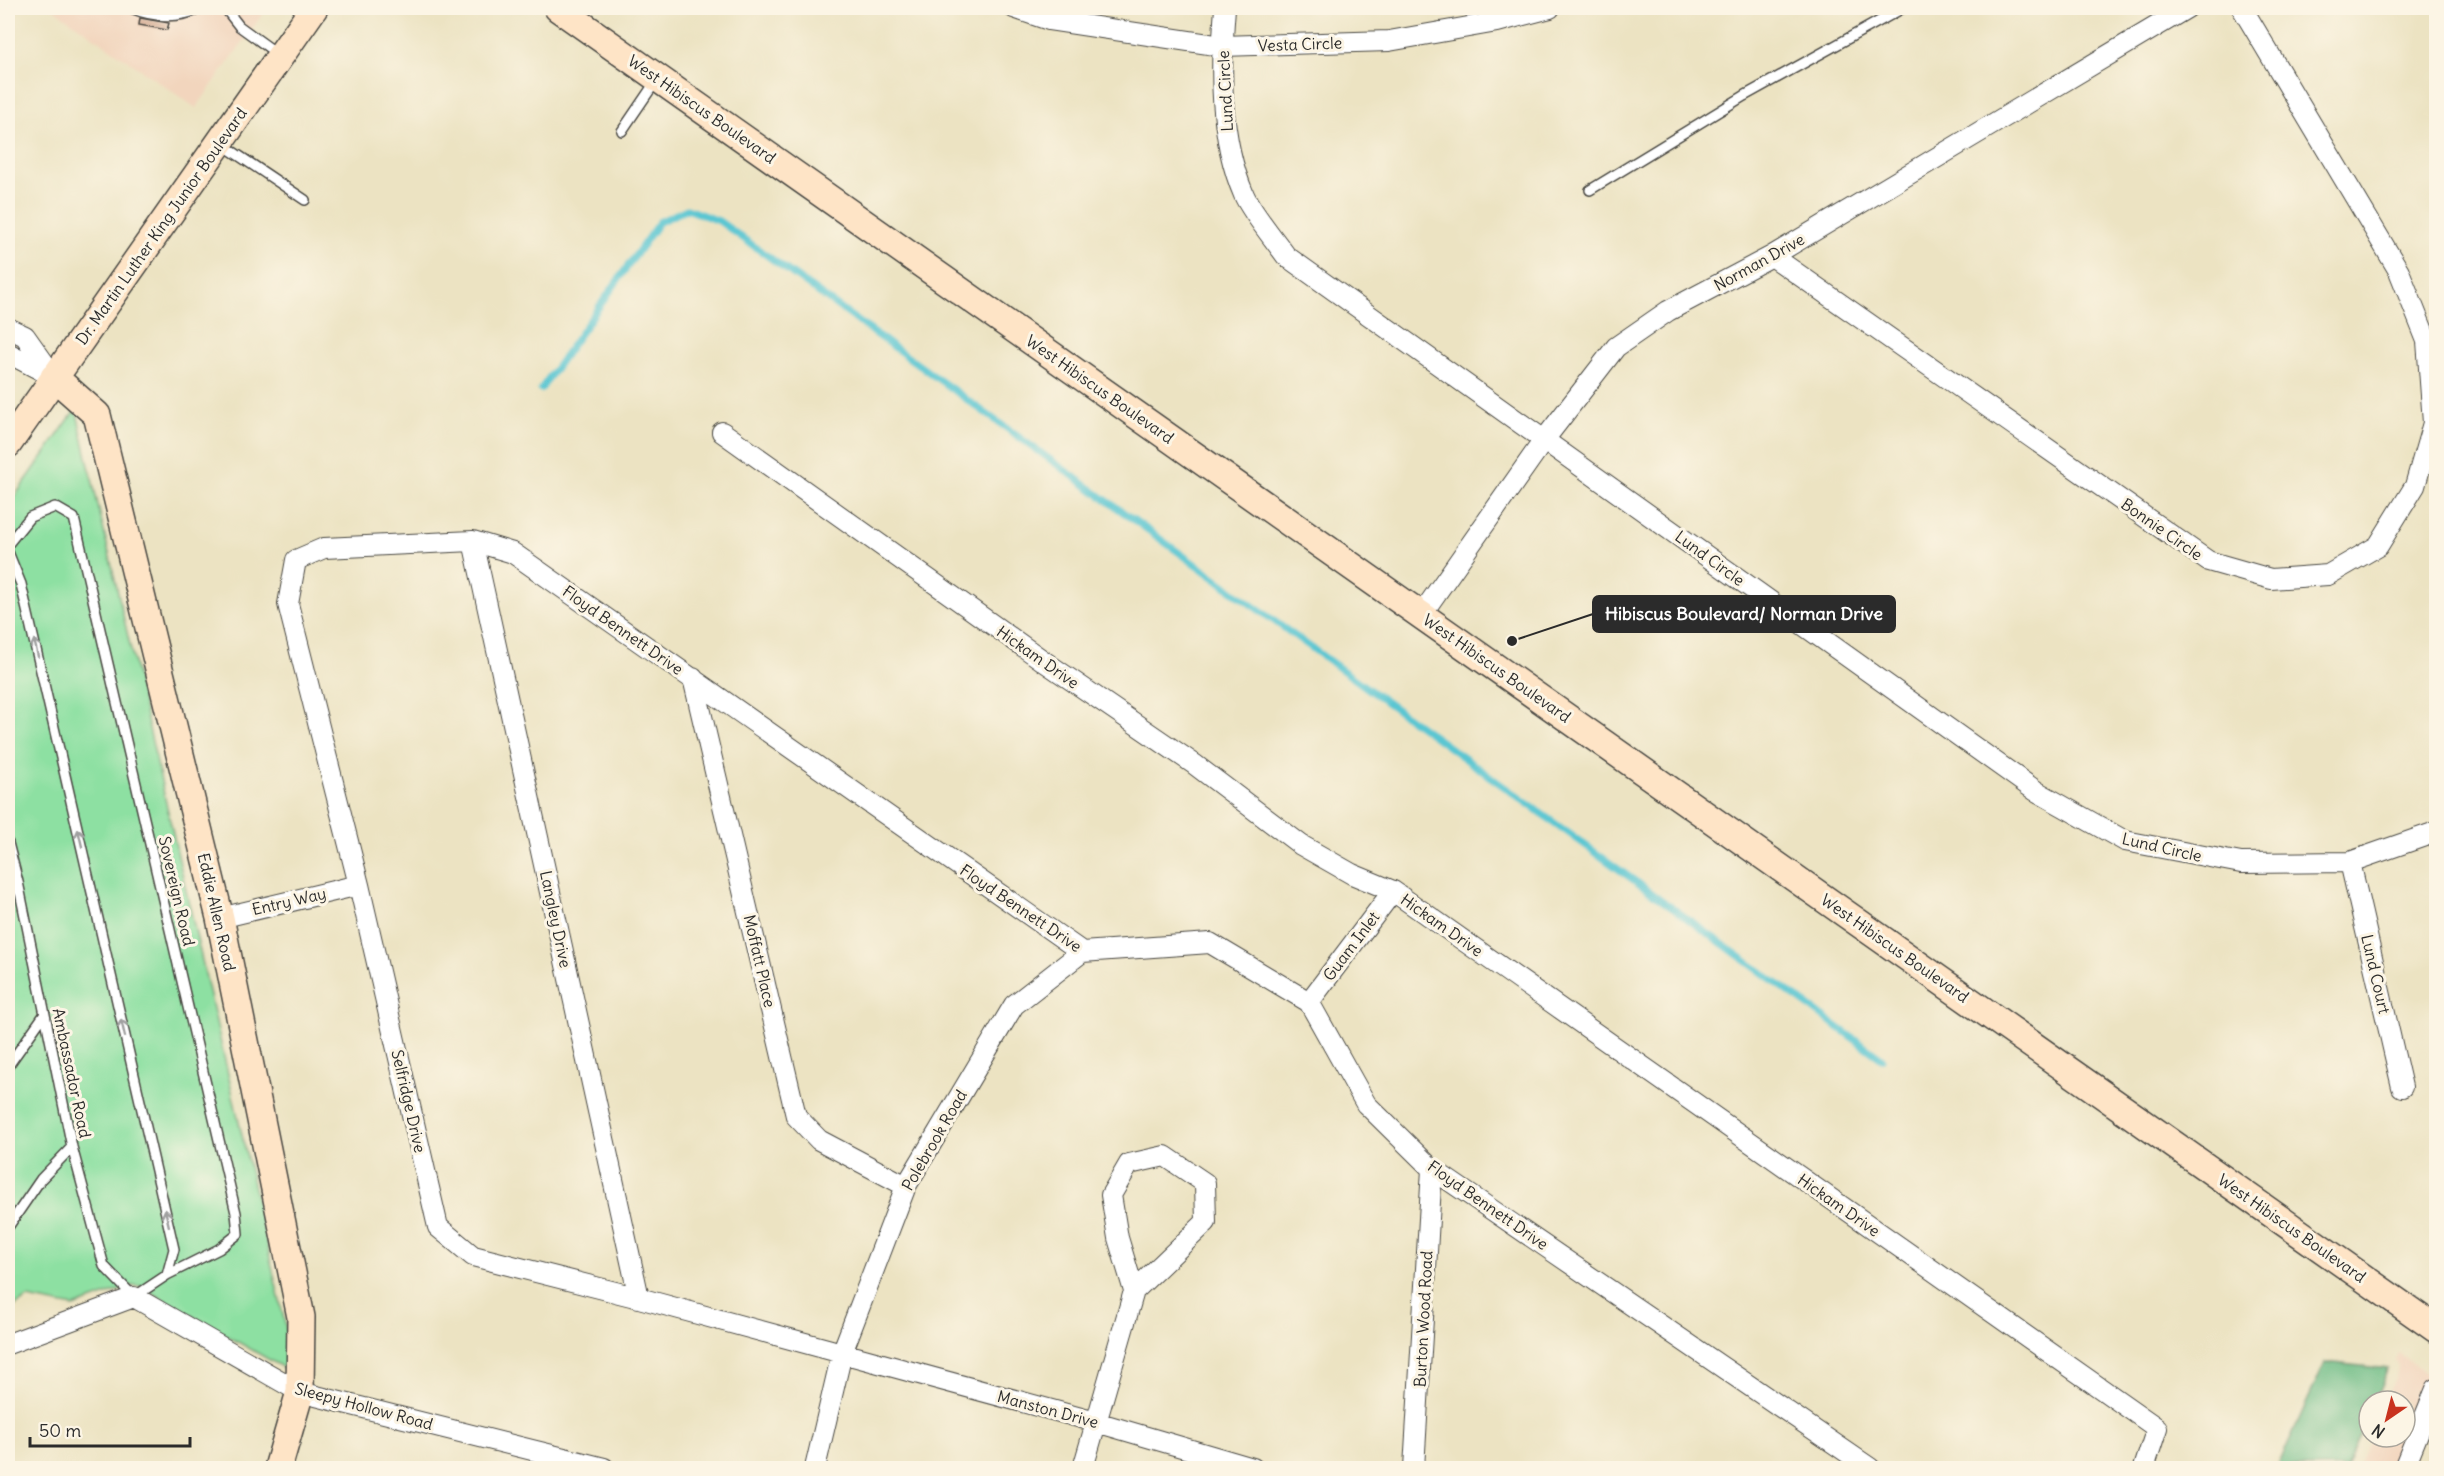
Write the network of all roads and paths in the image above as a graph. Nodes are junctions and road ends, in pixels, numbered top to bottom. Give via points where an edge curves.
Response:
1 (131, 8) edge
2 (202, 8) edge
3 (225, 8) edge
4 (314, 8) edge
5 (558, 8) edge
6 (1014, 8) edge
7 (1225, 8) edge
8 (1550, 8) edge
9 (1903, 8) edge
10 (2187, 8) edge
11 (2242, 8) edge
12 (1222, 46) junction
13 (280, 56) junction
14 (658, 78) junction
15 (622, 131) dead end
16 (219, 142) junction
17 (1590, 190) dead end
18 (305, 200) dead end
19 (1772, 256) junction
20 (8, 328) edge
21 (8, 353) edge
22 (54, 377) junction
23 (722, 432) dead end
24 (1544, 440) junction
25 (8, 444) edge
26 (473, 541) junction
27 (8, 544) edge
28 (8, 552) edge
29 (296, 560) joint
30 (1421, 615) junction
31 (693, 678) junction
32 (2436, 832) edge
33 (8, 843) edge
34 (2350, 862) junction
35 (18, 882) junction
36 (359, 885) junction
37 (1393, 891) junction
38 (8, 897) edge
39 (220, 918) junction
40 (1082, 952) junction
41 (1309, 1002) junction
42 (44, 1015) junction
43 (8, 1066) edge
44 (2402, 1087) dead end
45 (72, 1147) junction
46 (1432, 1169) junction
47 (906, 1186) junction
48 (8, 1227) edge
49 (167, 1275) junction
50 (1134, 1291) junction
51 (134, 1297) junction
52 (639, 1298) junction
53 (2436, 1329) edge
54 (8, 1344) edge
55 (842, 1353) junction
56 (2436, 1389) edge
57 (300, 1392) junction
58 (1096, 1422) junction
59 (278, 1468) edge
60 (604, 1468) edge
61 (815, 1468) edge
62 (1083, 1468) edge
63 (1253, 1468) edge
64 (1414, 1468) edge
65 (1870, 1468) edge
66 (2144, 1468) edge
67 (2403, 1468) edge

1 - 2 lane via 148,15 186,15
3 - 13 lane via 239,27
4 - 13 street, Dr. Martin Luther King Junior Boulevard
5 - 14 street, West Hibiscus Boulevard
6 - 12 street, Vesta Circle via 1049,20
7 - 12 street, Lund Circle
8 - 12 street, Vesta Circle via 1389,42
9 - 17 lane via 1744,96
10 - 19 street, Norman Drive
11 - 19 street, Bonnie Circle via 2399,271 2427,341 2433,423 2415,486 2378,546 2328,575 2271,579 2208,561
12 - 24 street, Lund Circle via 1224,127 1244,196 1286,256
13 - 16 street, Dr. Martin Luther King Junior Boulevard
14 - 15 lane
14 - 30 street, West Hibiscus Boulevard
16 - 18 lane
16 - 22 street, Dr. Martin Luther King Junior Boulevard
19 - 24 street, Norman Drive via 1668,311 1616,347
20 - 22 street via 25,336
21 - 22 street
22 - 25 street, Dr. Martin Luther King Junior Boulevard
22 - 39 street, Eddie Allen Road via 97,415
23 - 37 street, Hickam Drive via 1194,764 1302,845 1352,874
24 - 30 street, Norman Drive
24 - 34 street, Lund Circle via 2036,791 2125,841 2241,863
26 - 29 street, Floyd Bennett Drive via 324,548
26 - 31 street, Floyd Bennett Drive via 513,553
26 - 52 street, Langley Drive
27 - 49 lane, Sovereign Road via 30,517 55,507 74,518 237,1213 238,1234 219,1249
49 -> 28 lane via 174,1249 21,584
29 - 36 street, Selfridge Drive via 288,604
30 - 53 street, West Hibiscus Boulevard
31 - 40 street, Floyd Bennett Drive
31 - 47 street, Moffatt Place via 796,1116 819,1140
32 - 34 street, Lund Circle
33 - 35 lane, Ambassador Road
34 - 44 street, Lund Court
35 - 38 lane
35 - 42 lane, Ambassador Road
36 - 39 street, Entry Way
36 - 52 street, Selfridge Drive via 438,1227 473,1256
37 - 41 street, Guam Inlet
37 - 66 street, Hickam Drive via 2157,1428
39 - 57 street, Eddie Allen Road via 300,1317
40 - 41 street, Floyd Bennett Drive via 1210,943
40 - 47 street, Polebrook Road via 1014,1005
41 - 46 street, Floyd Bennett Drive via 1365,1104
42 - 43 lane
42 - 45 lane, Ambassador Road
45 - 48 lane via 41,1179
45 - 51 lane, Ambassador Road via 104,1266
46 - 64 street, Burton Wood Road
46 - 65 street, Floyd Bennett Drive
47 - 55 street, Polebrook Road
49 - 51 lane, Sovereign Road
50 - 50 street via 1206,1222 1205,1183 1165,1155 1129,1164 1111,1196 1118,1238
50 - 58 street
51 - 54 street
51 - 57 street, Sleepy Hollow Road
52 - 55 street, Selfridge Drive
55 - 58 street, Manston Drive
55 - 61 street, Polebrook Road
56 - 67 street
57 - 59 street, Eddie Allen Road
57 - 60 street, Sleepy Hollow Road
58 - 62 street
58 - 63 street, Manston Drive

